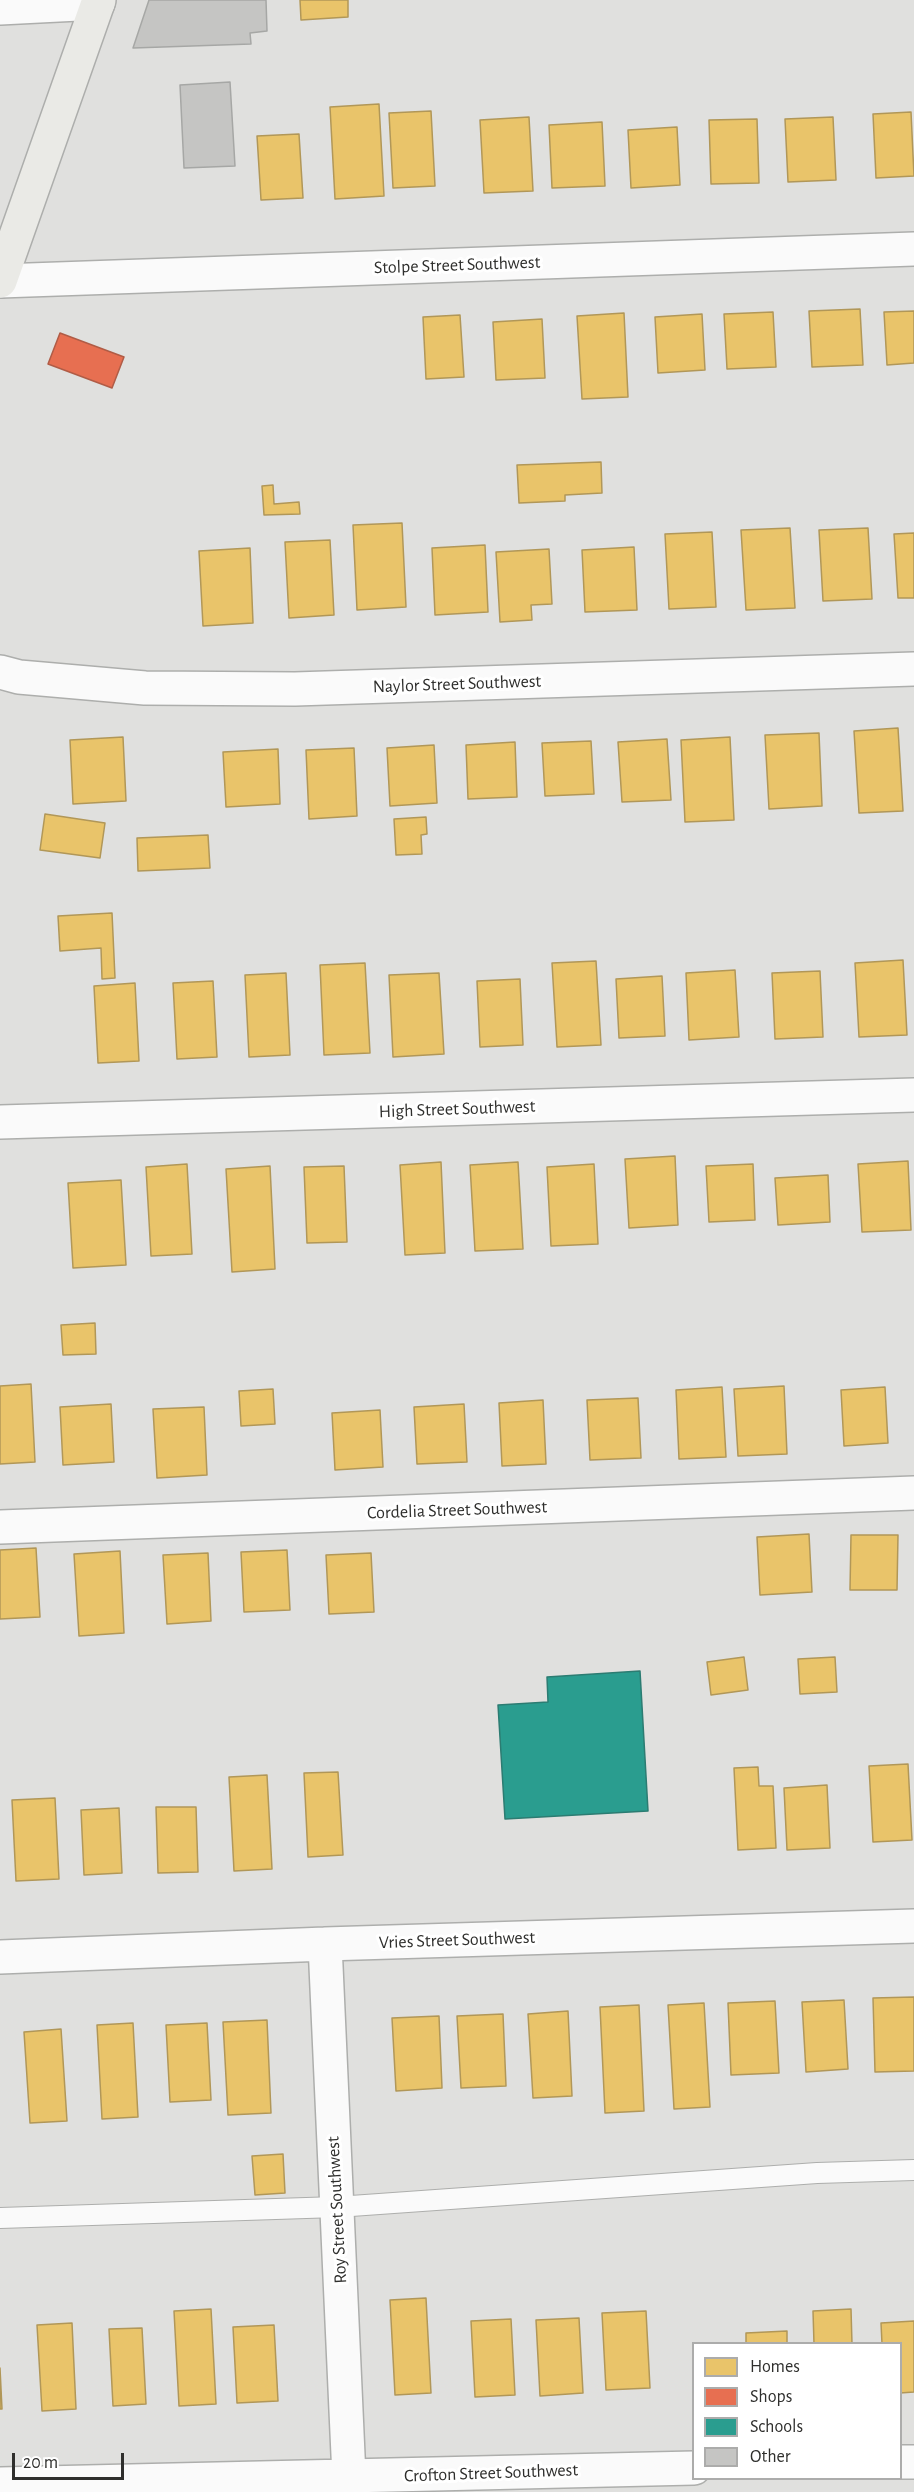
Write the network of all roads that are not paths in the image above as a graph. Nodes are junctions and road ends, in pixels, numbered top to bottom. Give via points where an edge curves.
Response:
1 (98, 2) edge
2 (0, 8) edge
3 (914, 249) edge
4 (0, 281) edge
5 (914, 669) edge
6 (0, 672) edge
7 (914, 1095) edge
8 (0, 1122) edge
9 (914, 1493) edge
10 (0, 1527) edge
11 (914, 1926) edge
12 (325, 1944) junction
13 (0, 1957) edge
14 (914, 2170) edge
15 (337, 2207) junction
16 (0, 2218) edge
17 (692, 2468) edge
18 (349, 2477) junction
19 (0, 2484) edge

1 - 2 street
1 - 4 main road
3 - 4 street, Stolpe Street Southwest
5 - 6 street, Naylor Street Southwest via 295,689 145,688
7 - 8 street, High Street Southwest
9 - 10 street, Cordelia Street Southwest
11 - 12 street, Vries Street Southwest
12 - 13 street, Vries Street Southwest
12 - 15 street, Roy Street Southwest
14 - 15 lane via 817,2173
15 - 16 lane
15 - 18 street, Roy Street Southwest
17 - 18 street, Crofton Street Southwest
18 - 19 street, Crofton Street Southwest

